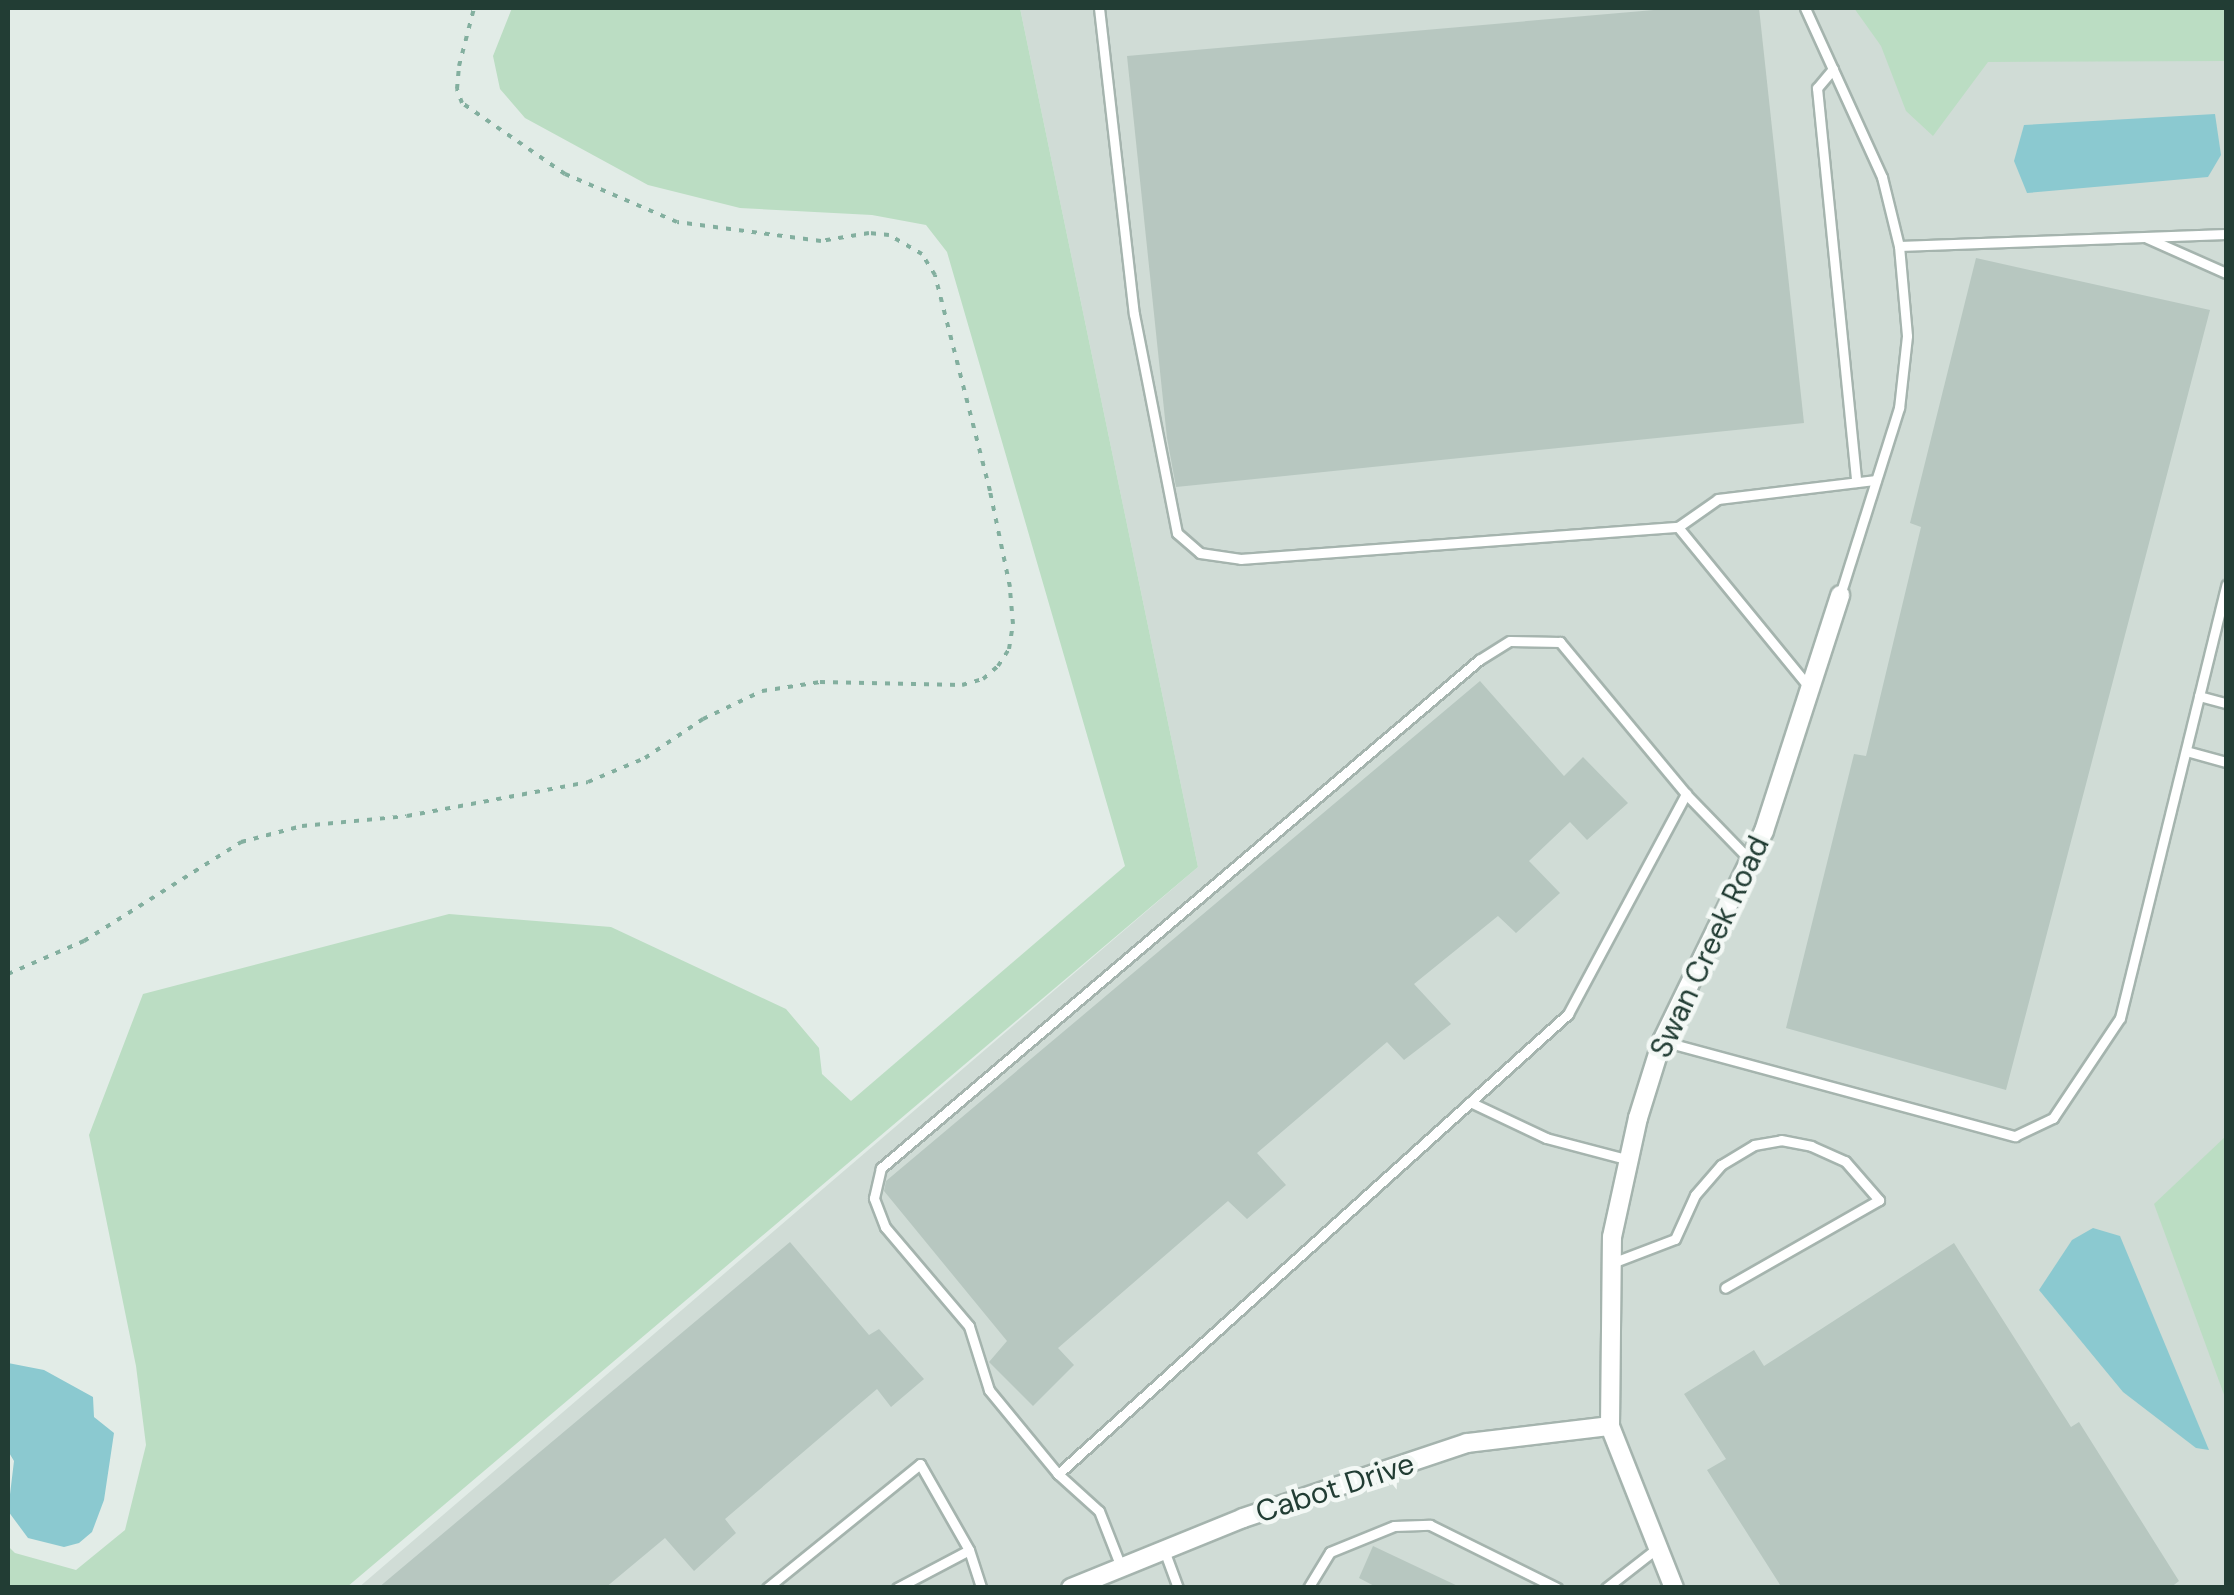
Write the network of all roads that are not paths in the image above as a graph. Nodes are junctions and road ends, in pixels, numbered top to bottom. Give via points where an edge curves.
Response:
1 (1100, 8) edge
2 (1805, 8) edge
3 (1833, 69) junction
4 (2226, 234) edge
5 (2144, 237) junction
6 (1899, 246) junction
7 (2226, 274) edge
8 (1876, 480) junction
9 (1856, 482) junction
10 (1678, 528) junction
11 (2226, 585) edge
12 (1840, 595) joint
13 (1810, 688) junction
14 (2200, 696) junction
15 (2226, 703) edge
16 (2186, 751) junction
17 (2226, 762) edge
18 (1686, 794) junction
19 (1749, 860) junction
20 (1662, 1041) junction
21 (1470, 1102) junction
22 (1629, 1160) junction
23 (1612, 1263) junction
24 (1724, 1288) dead end
25 (1610, 1426) junction
26 (1058, 1474) junction
27 (1656, 1549) junction
28 (969, 1550) junction
29 (1164, 1550) junction
30 (1121, 1568) junction
31 (768, 1588) edge
32 (897, 1588) edge
33 (981, 1588) edge
34 (1071, 1588) edge
35 (1178, 1588) edge
36 (1308, 1588) edge
37 (1557, 1588) edge
38 (1606, 1588) edge
39 (1674, 1588) edge

1 - 10 lane via 1134,314 1177,533 1200,552 1241,559
2 - 3 lane
3 - 6 lane via 1882,177
3 - 9 lane via 1816,88
4 - 5 lane
5 - 6 lane
5 - 7 lane
6 - 8 lane via 1907,336 1899,408
8 - 9 lane
8 - 12 lane
9 - 10 lane via 1718,499
10 - 13 lane
11 - 14 lane
12 - 13 street, Swan Creek Road
13 - 19 street, Swan Creek Road
14 - 15 lane
14 - 16 lane
16 - 17 lane
16 - 20 lane via 2120,1018 2054,1118 2014,1136
18 - 19 lane
18 - 21 lane via 1568,1014
18 - 26 lane via 1560,642 1510,640 881,1168 874,1198 885,1227 969,1326 988,1390
19 - 20 street, Swan Creek Road
20 - 22 street, Swan Creek Road
21 - 22 lane via 1546,1138
21 - 26 lane
22 - 23 street, Swan Creek Road
23 - 24 lane via 1675,1239 1696,1195 1722,1165 1754,1145 1782,1140 1844,1161 1879,1200
23 - 25 street, Swan Creek Road
25 - 27 street
25 - 29 street, Cabot Drive via 1468,1444
26 - 30 lane via 1099,1511
27 - 38 lane
27 - 39 street
28 - 31 lane via 920,1464
28 - 32 lane
28 - 33 lane
29 - 30 street, Cabot Drive
29 - 35 lane
30 - 34 street, Cabot Drive
36 - 37 lane via 1330,1552 1394,1526 1430,1525

